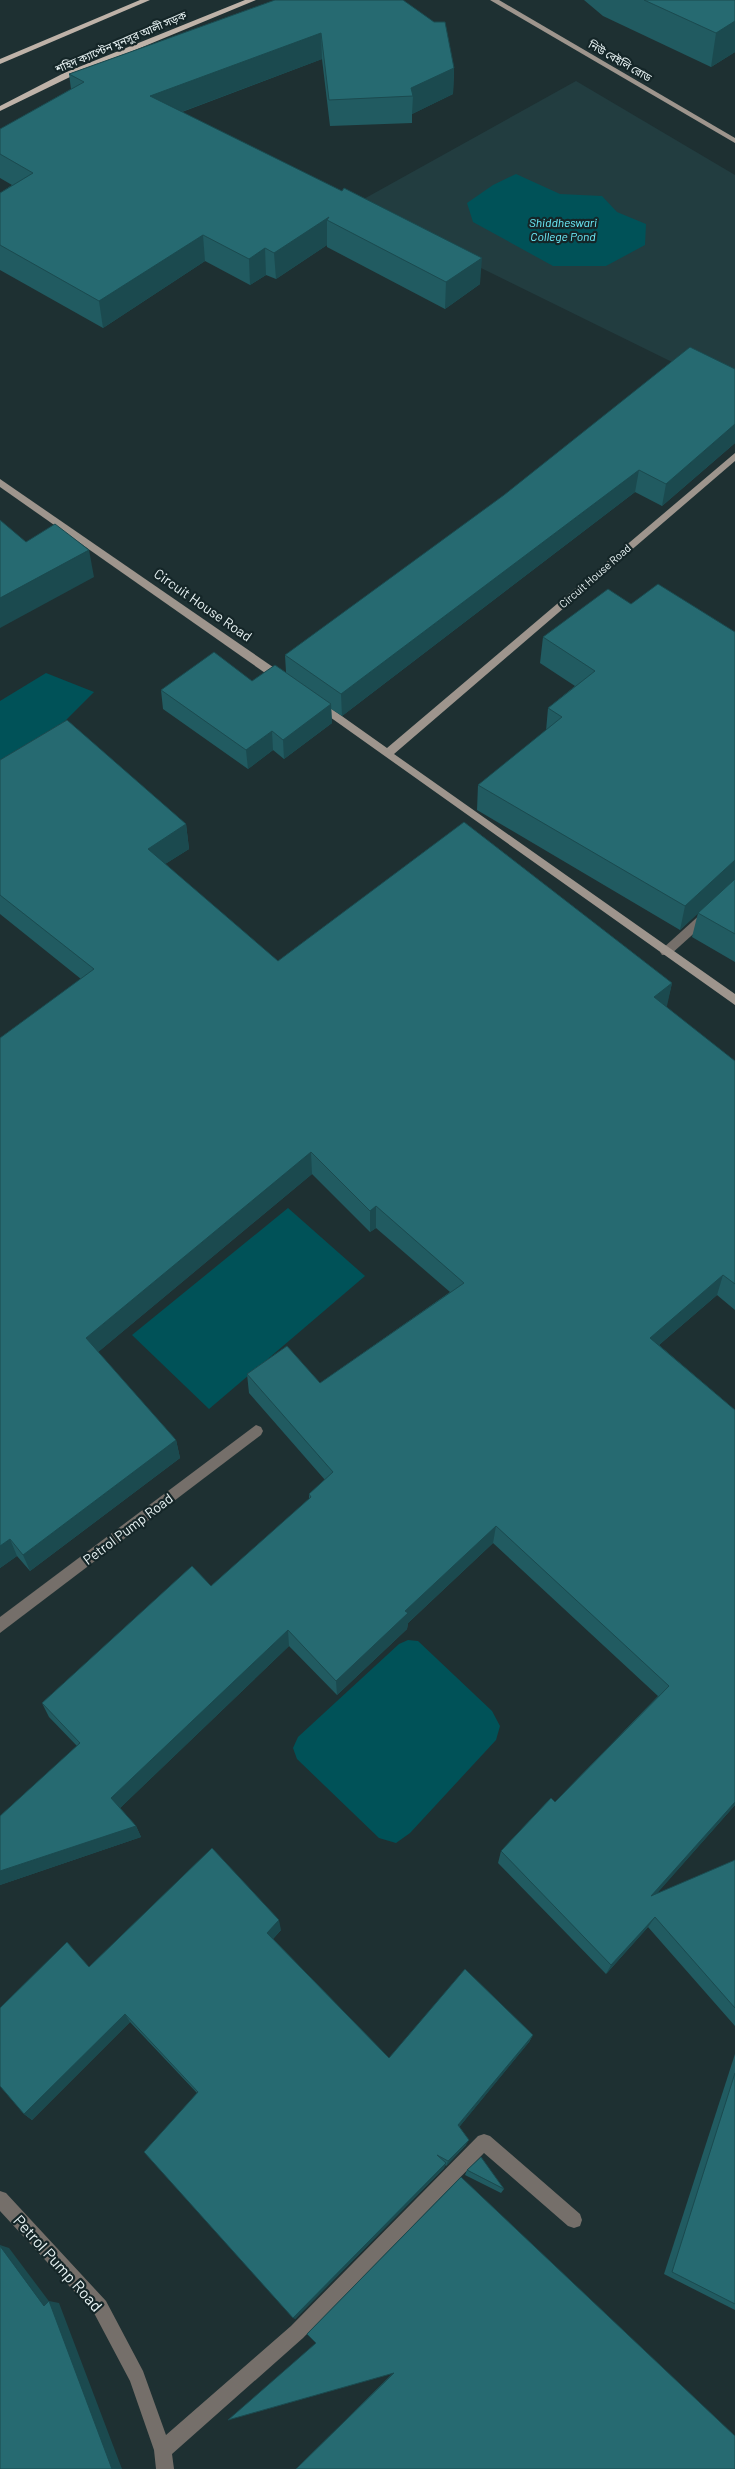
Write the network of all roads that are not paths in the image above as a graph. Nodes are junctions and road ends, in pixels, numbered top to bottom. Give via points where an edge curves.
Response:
1 (146, 0) edge
2 (252, 0) edge
3 (494, 0) edge
4 (0, 62) edge
5 (0, 109) edge
6 (735, 141) edge
7 (735, 456) edge
8 (0, 482) edge
9 (291, 686) edge
10 (307, 697) edge
11 (387, 754) junction
12 (716, 906) edge
13 (666, 952) junction
14 (735, 1000) edge
15 (256, 1431) dead end
16 (0, 1626) edge
17 (0, 2199) edge
18 (574, 2220) dead end
19 (163, 2450) junction
20 (165, 2469) edge

1 - 4 main road
2 - 5 main road, শহিদ ক্যাপ্টেন মুনসুর আলী সড়ক via 67,75
3 - 6 street, নিউ বেইলি রোড
7 - 11 street, Circuit House Road
8 - 9 street, Circuit House Road
10 - 11 street
11 - 13 street
12 - 13 street
13 - 14 street
15 - 16 street, Petrol Pump Road
17 - 19 street, Petrol Pump Road via 100,2307 137,2377
18 - 19 street via 484,2142 297,2332
19 - 20 street, Petrol Pump Road

